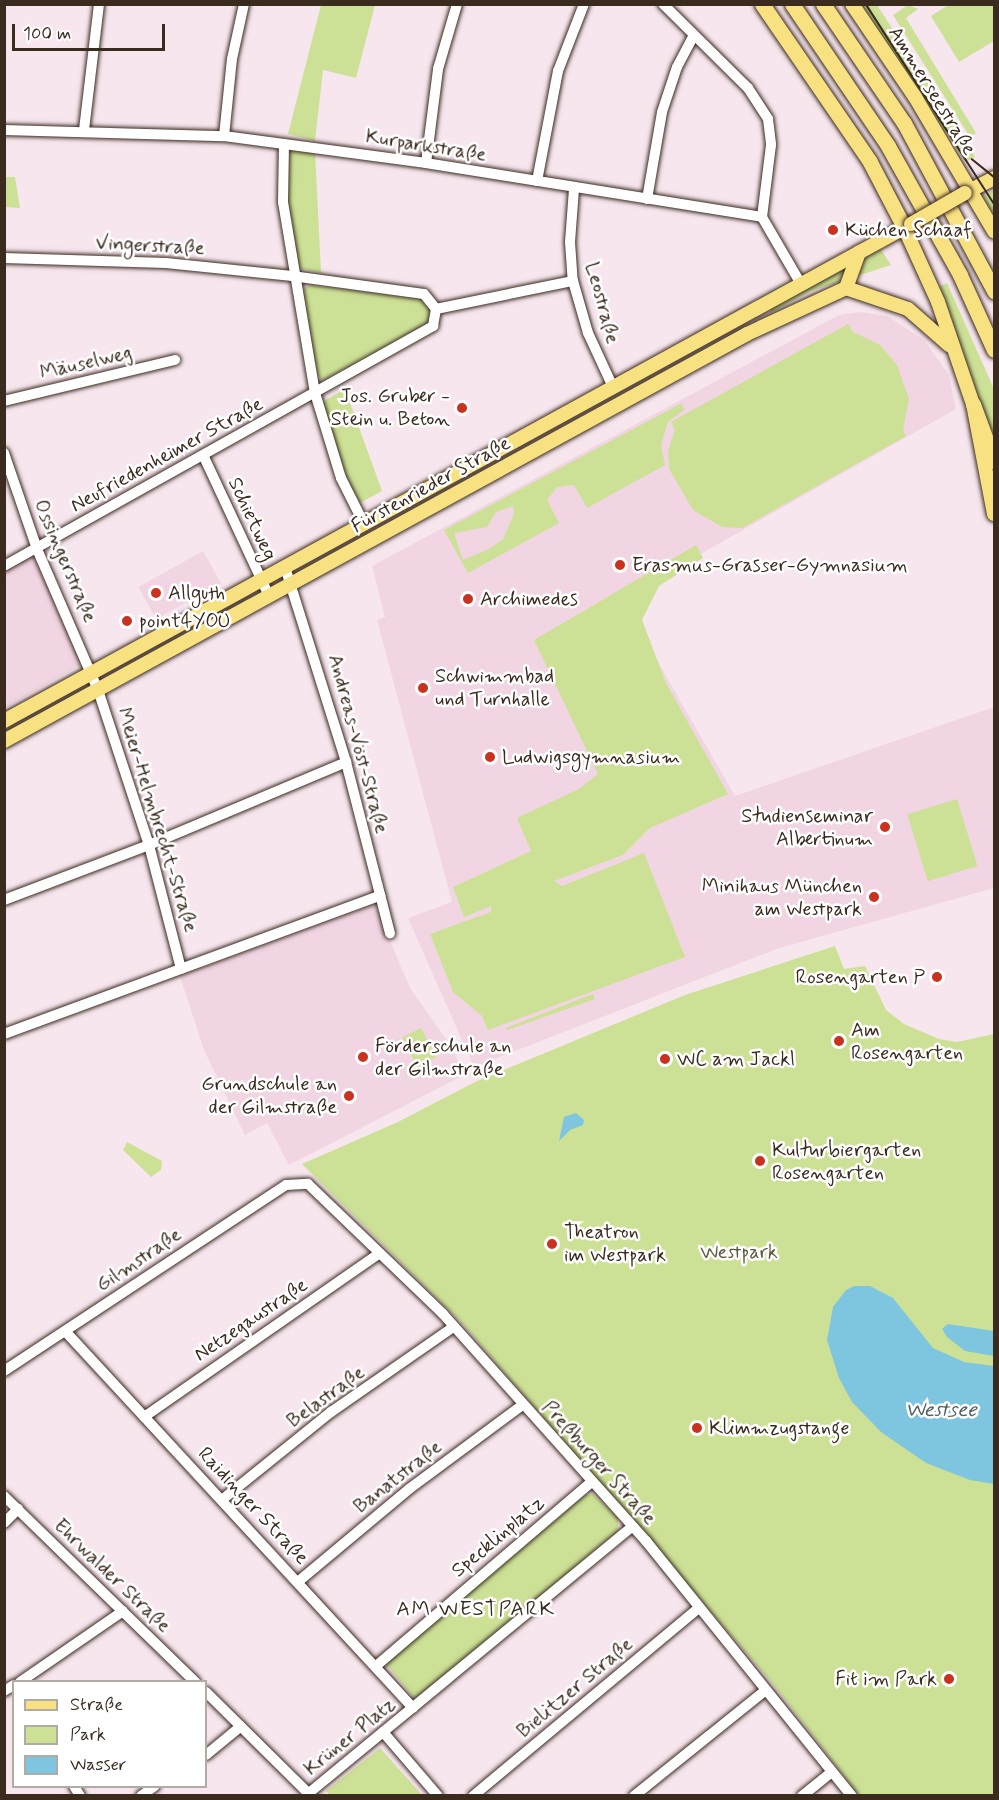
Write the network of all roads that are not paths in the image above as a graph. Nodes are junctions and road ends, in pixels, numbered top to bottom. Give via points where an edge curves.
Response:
1 (99, 4) edge
2 (244, 4) edge
3 (457, 4) edge
4 (584, 4) edge
5 (663, 4) edge
6 (762, 4) edge
7 (792, 4) edge
8 (823, 4) edge
9 (852, 4) edge
10 (694, 36) junction
11 (4, 130) edge
12 (84, 130) junction
13 (224, 136) junction
14 (284, 144) junction
15 (426, 163) junction
16 (994, 178) edge
17 (537, 182) junction
18 (574, 189) junction
19 (968, 192) junction
20 (647, 199) junction
21 (762, 217) junction
22 (907, 225) junction
23 (994, 228) edge
24 (859, 252) junction
25 (4, 258) edge
26 (292, 276) junction
27 (573, 281) junction
28 (801, 284) junction
29 (846, 288) junction
30 (994, 291) edge
31 (436, 309) junction
32 (994, 350) edge
33 (954, 351) junction
34 (175, 360) dead end
35 (613, 387) junction
36 (315, 393) junction
37 (4, 401) edge
38 (973, 404) junction
39 (4, 453) edge
40 (204, 457) junction
41 (994, 461) edge
42 (994, 514) edge
43 (364, 524) junction
44 (37, 549) junction
45 (4, 567) edge
46 (285, 567) junction
47 (261, 581) junction
48 (292, 583) junction
49 (269, 596) junction
50 (95, 682) junction
51 (4, 721) edge
52 (4, 741) edge
53 (346, 762) junction
54 (149, 845) junction
55 (380, 896) junction
56 (4, 900) edge
57 (390, 933) dead end
58 (181, 969) junction
59 (4, 1034) edge
60 (295, 1183) joint
61 (380, 1253) junction
62 (452, 1328) junction
63 (65, 1331) junction
64 (4, 1371) edge
65 (521, 1406) junction
66 (144, 1418) junction
67 (590, 1483) junction
68 (4, 1496) edge
69 (224, 1499) junction
70 (18, 1509) junction
71 (4, 1523) edge
72 (631, 1528) junction
73 (299, 1581) junction
74 (699, 1608) junction
75 (123, 1611) junction
76 (376, 1666) junction
77 (23, 1680) edge
78 (193, 1680) edge
79 (766, 1690) junction
80 (207, 1693) edge
81 (413, 1708) junction
82 (241, 1726) junction
83 (383, 1732) junction
84 (207, 1754) edge
85 (832, 1772) junction
86 (310, 1794) edge
87 (438, 1796) edge
88 (473, 1796) edge
89 (634, 1796) edge
90 (802, 1796) edge
91 (852, 1796) edge

1 - 12 street
2 - 13 street via 232,59
3 - 15 street via 438,69
4 - 17 street via 558,71
5 - 10 street
6 - 22 highway via 864,153
7 - 32 highway via 888,146 960,275
8 - 30 highway via 904,123
9 - 19 main road, Ammerseestraße via 915,97
10 - 20 street via 677,67 662,112
10 - 21 street via 748,88 768,119 771,145
11 - 12 street, Kurparkstraße
12 - 13 street, Kurparkstraße
13 - 14 street, Kurparkstraße
14 - 15 street, Kurparkstraße
14 - 26 street via 283,202
15 - 17 street, Kurparkstraße
16 - 19 main road, Fürstenrieder Straße
17 - 18 street, Kurparkstraße
18 - 20 street, Kurparkstraße
18 - 27 street, Leostraße via 570,242
19 - 22 main road, Fürstenrieder Straße, bridge
19 - 23 main road, Ammerseestraße
20 - 21 street, Kurparkstraße
21 - 28 street
22 - 24 main road, Fürstenrieder Straße
22 - 33 main road
24 - 28 main road, Fürstenrieder Straße
24 - 29 main road
25 - 26 street, Vingerstraße via 166,263
26 - 31 street, Vingerstraße via 424,294
26 - 36 street
27 - 31 street
27 - 35 street, Leostraße via 588,333
28 - 35 main road, Fürstenrieder Straße
29 - 33 main road via 908,309 932,326
29 - 48 main road, Fürstenrieder Straße via 747,334
31 - 36 street, Neufriedenheimer Straße via 433,326
33 - 38 main road
34 - 37 street, Mäuselweg
35 - 43 main road, Fürstenrieder Straße
36 - 40 street, Neufriedenheimer Straße
36 - 43 street via 341,478
38 - 41 highway
38 - 42 main road
39 - 44 street, Ossingerstraße
40 - 44 street, Neufriedenheimer Straße
40 - 47 street, Schietweg
43 - 46 main road, Fürstenrieder Straße
44 - 45 street, Neufriedenheimer Straße
44 - 50 street, Ossingerstraße
46 - 47 main road, Fürstenrieder Straße
46 - 48 street, Andreas-Vöst-Straße
47 - 49 street, Schietweg
47 - 50 main road, Fürstenrieder Straße
48 - 49 main road, Fürstenrieder Straße
48 - 53 street, Andreas-Vöst-Straße
49 - 50 main road, Fürstenrieder Straße
50 - 51 main road, Fürstenrieder Straße
50 - 52 main road, Fürstenrieder Straße
50 - 54 street, Meier-Helmbrecht-Straße
53 - 54 street
53 - 55 street, Andreas-Vöst-Straße
54 - 56 street
54 - 58 street, Meier-Helmbrecht-Straße
55 - 57 street, Andreas-Vöst-Straße
55 - 58 street
58 - 59 street
60 - 61 street, Preßburger Straße via 308,1184
60 - 63 street, Gilmstraße via 259,1202
61 - 62 street, Preßburger Straße
61 - 66 street, Netzegaustraße
62 - 65 street, Preßburger Straße
62 - 69 street, Belastraße via 331,1412
63 - 64 street, Gilmstraße
63 - 66 street, Raidinger Straße
65 - 67 street, Preßburger Straße
65 - 73 street, Banatstraße via 409,1489
66 - 69 street, Raidinger Straße
67 - 72 street, Preßburger Straße
67 - 76 street, Specklinplatz
68 - 70 street, Ehrwalder Straße
69 - 73 street, Raidinger Straße
70 - 71 street
70 - 75 street, Ehrwalder Straße
72 - 74 street, Preßburger Straße
72 - 81 street
73 - 76 street, Raidinger Straße
74 - 79 street, Preßburger Straße
74 - 88 street, Bielitzer Straße
75 - 77 street
75 - 78 street, Ehrwalder Straße
76 - 81 street, Raidinger Straße
79 - 85 street, Preßburger Straße
79 - 89 street
80 - 82 street
81 - 83 street, Krüner Platz
82 - 84 street
82 - 86 street
83 - 86 street, Krüner Platz
83 - 87 street
85 - 90 street
85 - 91 street, Preßburger Straße

